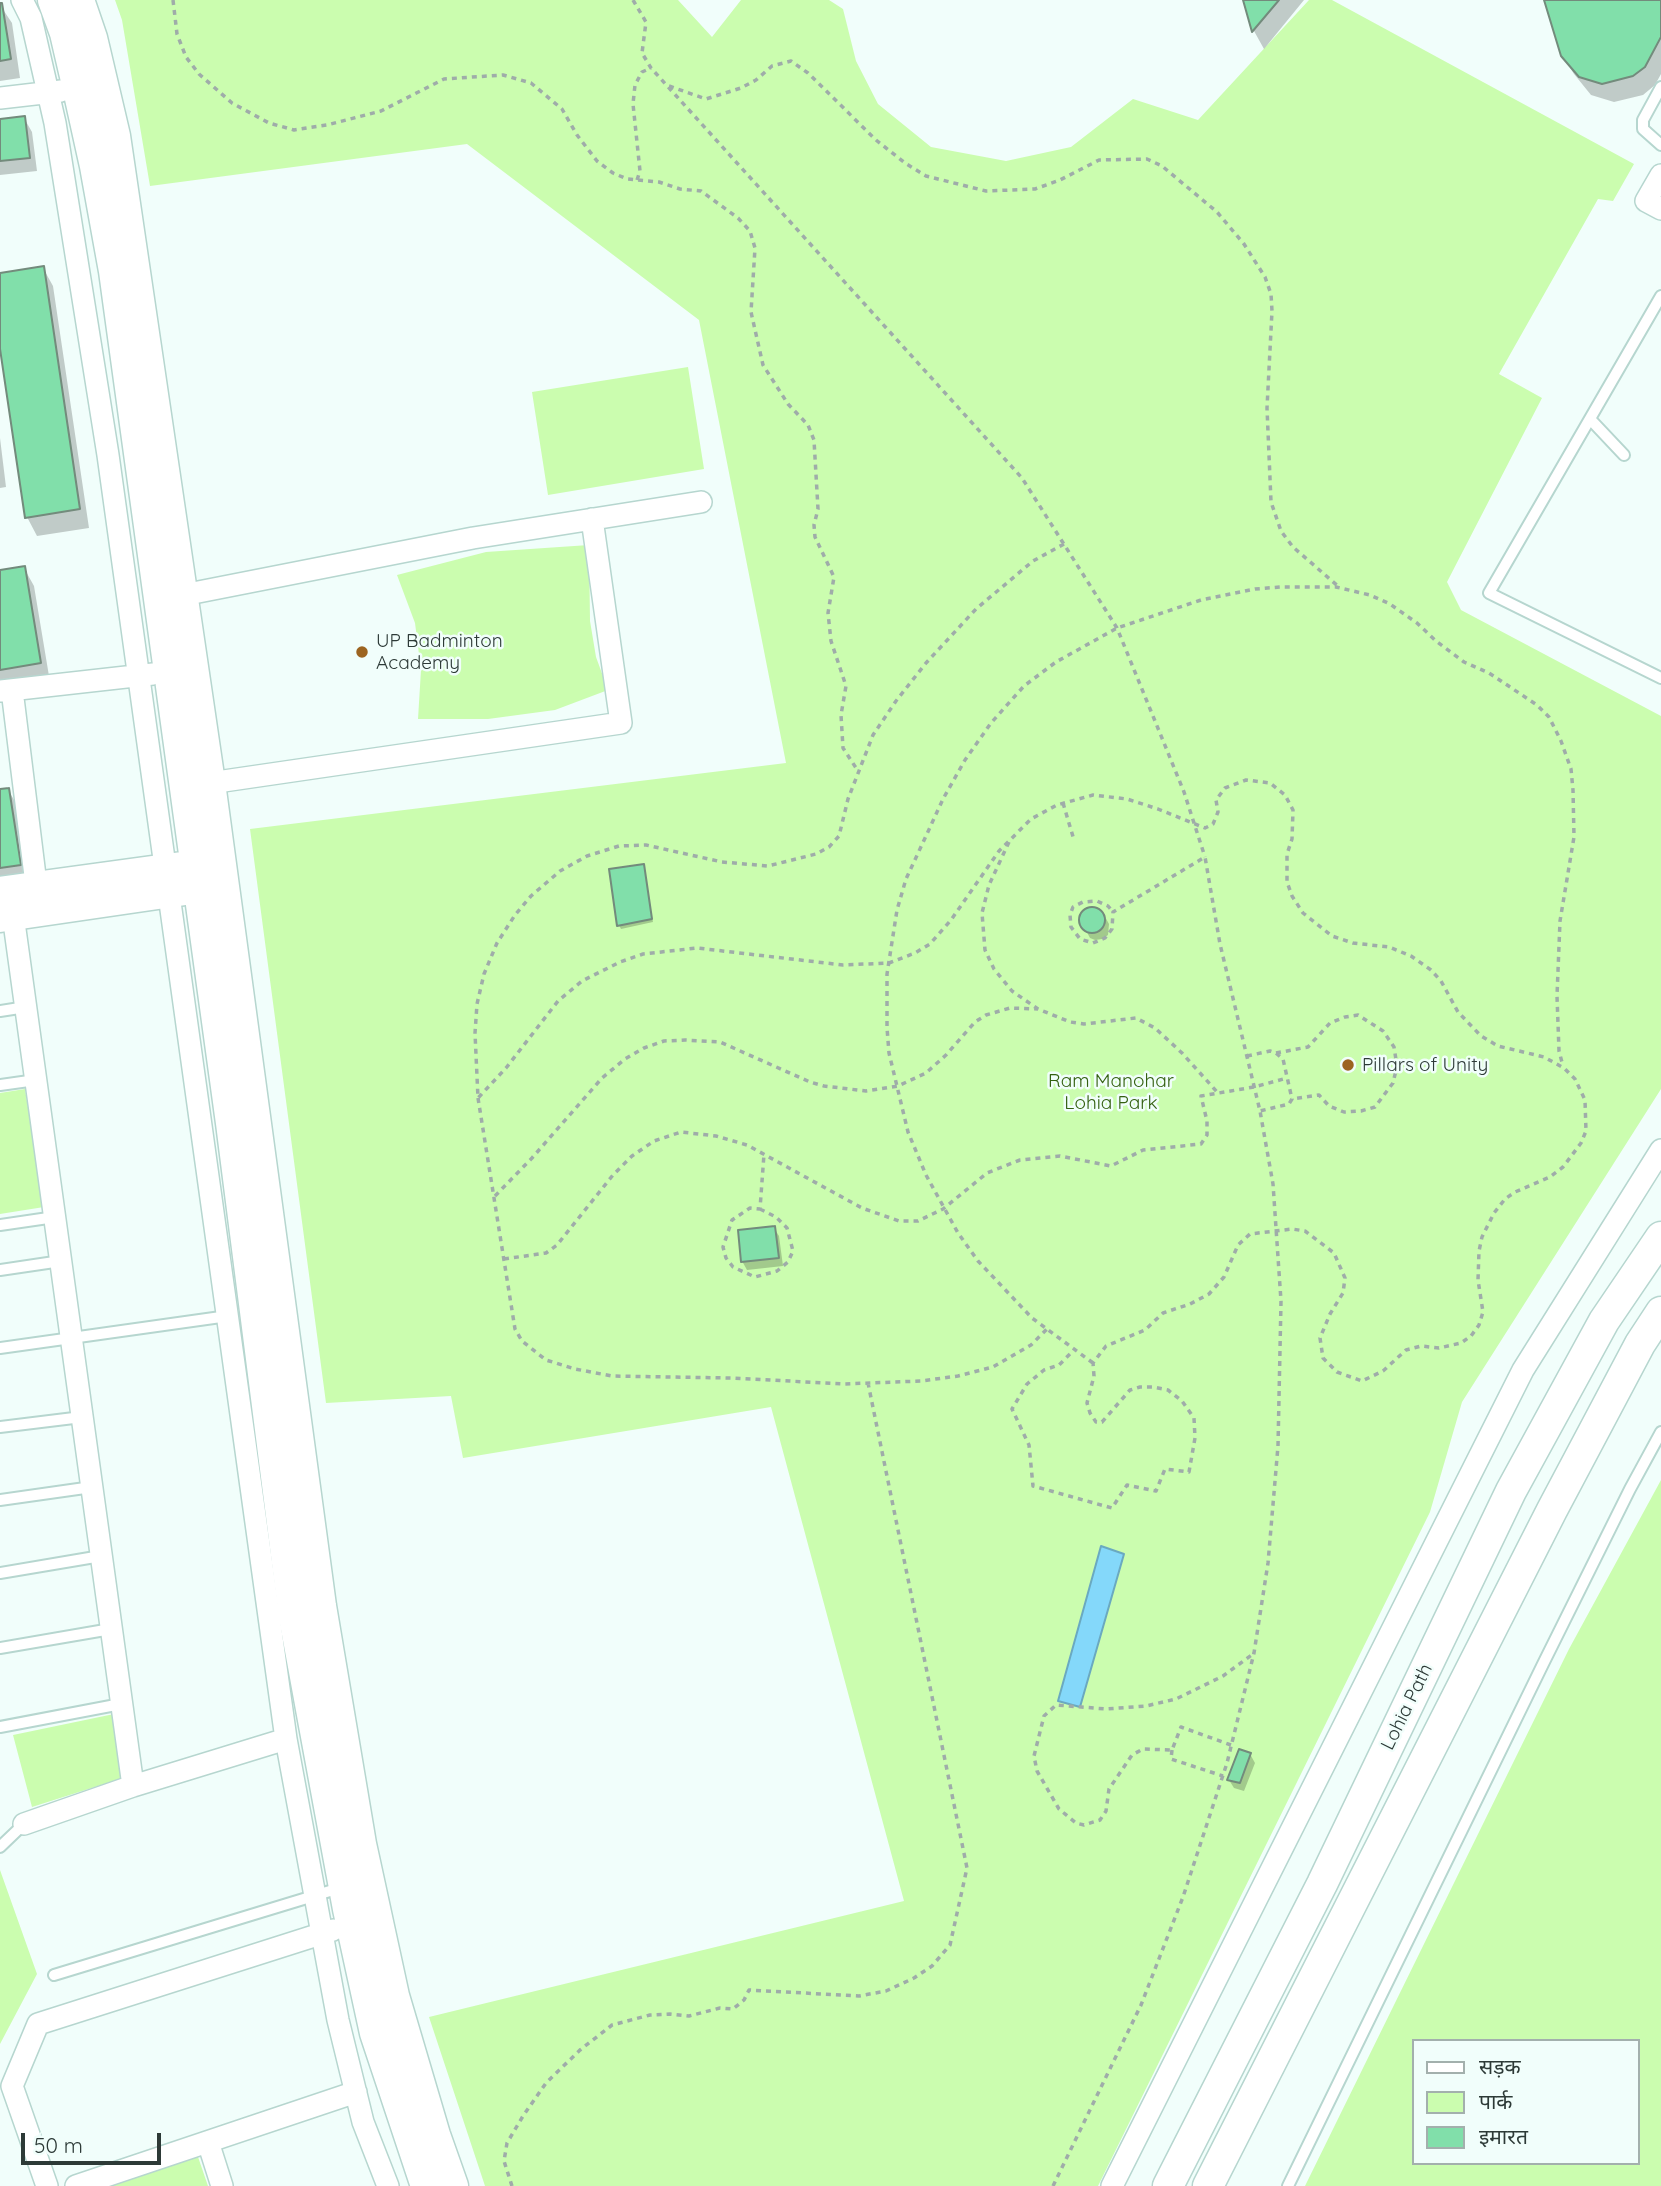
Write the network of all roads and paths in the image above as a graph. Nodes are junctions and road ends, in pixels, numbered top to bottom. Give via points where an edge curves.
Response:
1 (22, 0) edge
2 (53, 0) edge
3 (79, 0) edge
4 (173, 0) edge
5 (633, 0) edge
6 (651, 68) junction
7 (669, 86) junction
8 (1661, 87) edge
9 (78, 89) junction
10 (48, 93) junction
11 (0, 97) edge
12 (1661, 145) edge
13 (1661, 175) edge
14 (636, 180) junction
15 (1661, 209) edge
16 (1660, 300) edge
17 (1590, 419) junction
18 (1624, 455) dead end
19 (701, 502) dead end
20 (592, 519) junction
21 (1064, 544) junction
22 (1341, 588) junction
23 (183, 595) junction
24 (1117, 628) junction
25 (169, 672) junction
26 (139, 676) junction
27 (1661, 678) edge
28 (6, 691) edge
29 (858, 771) junction
30 (211, 783) junction
31 (1063, 803) junction
32 (1194, 822) junction
33 (1012, 837) junction
34 (1074, 840) dead end
35 (1205, 857) junction
36 (206, 875) junction
37 (167, 881) junction
38 (18, 905) edge
39 (1113, 912) junction
40 (888, 962) junction
41 (26, 1007) junction
42 (1038, 1009) junction
43 (0, 1011) edge
44 (1276, 1053) junction
45 (1247, 1056) junction
46 (1564, 1068) junction
47 (1287, 1078) junction
48 (36, 1080) junction
49 (0, 1085) edge
50 (898, 1086) junction
51 (1255, 1087) junction
52 (1218, 1093) junction
53 (478, 1098) junction
54 (1292, 1099) junction
55 (1260, 1111) junction
56 (1661, 1150) edge
57 (764, 1154) junction
58 (494, 1196) junction
59 (760, 1209) junction
60 (943, 1209) junction
61 (55, 1217) junction
62 (0, 1225) edge
63 (1276, 1230) junction
64 (1661, 1237) edge
65 (504, 1259) junction
66 (61, 1261) junction
67 (0, 1270) edge
68 (1661, 1312) edge
69 (228, 1316) junction
70 (1047, 1329) junction
71 (71, 1339) junction
72 (0, 1348) edge
73 (1074, 1350) junction
74 (1093, 1363) junction
75 (868, 1383) junction
76 (82, 1417) junction
77 (0, 1427) edge
78 (1661, 1432) edge
79 (92, 1487) junction
80 (0, 1500) edge
81 (101, 1556) junction
82 (0, 1573) edge
83 (111, 1629) junction
84 (0, 1648) edge
85 (1254, 1653) junction
86 (121, 1704) junction
87 (0, 1727) edge
88 (286, 1739) junction
89 (1231, 1745) junction
90 (1172, 1750) junction
91 (1223, 1776) junction
92 (133, 1786) junction
93 (24, 1824) joint
94 (0, 1847) edge
95 (356, 1883) junction
96 (315, 1895) junction
97 (351, 1924) junction
98 (322, 1933) junction
99 (54, 1975) dead end
100 (356, 2092) junction
101 (208, 2142) junction
102 (47, 2186) edge
103 (76, 2186) edge
104 (222, 2186) edge
105 (388, 2186) edge
106 (426, 2186) edge
107 (453, 2186) edge
108 (512, 2186) edge
109 (1053, 2186) edge
110 (1112, 2186) edge
111 (1168, 2186) edge
112 (1208, 2186) edge
113 (1288, 2186) edge

1 - 10 street via 31,18
2 - 9 street
3 - 23 street via 115,136
4 - 14 path via 177,34 199,74 216,92 268,123 294,130 327,125 381,111 444,79 503,75 531,83 562,109 597,161 613,173
5 - 6 path via 646,22 642,53
6 - 7 path
6 - 14 path via 642,72 635,85 634,133 640,171
7 - 21 path via 1022,478
7 - 22 path via 706,99 741,88 772,66 791,61 905,163 926,176 986,191 1035,189 1099,160 1147,159 1162,166 1217,212 1265,277 1272,311 1267,408 1271,502 1281,531 1293,547
8 - 12 lane via 1643,120 1643,129
9 - 10 street
9 - 25 street via 114,271
10 - 11 street
10 - 26 street
13 - 15 street via 1646,201
14 - 29 path via 701,191 750,231 755,248 751,312 763,365 814,440 815,537 834,577 828,612 831,641 846,686 841,715 843,748
16 - 17 lane
17 - 18 lane
17 - 27 lane via 1489,593
19 - 20 street
20 - 23 street
20 - 30 street via 621,723
21 - 24 path
21 - 29 path via 1033,561 954,631 896,701 873,735
22 - 24 path via 1281,587 1229,593
22 - 46 path via 1390,604 1464,662 1514,688 1549,718 1561,741 1571,769 1574,837 1558,956 1557,1027
23 - 30 street
24 - 32 path
24 - 40 path via 1024,686 965,760 906,879
25 - 26 street
25 - 36 street
26 - 28 street
26 - 37 street
28 - 38 street
29 - 53 path via 839,836 816,854 768,866 722,862 646,845 619,846 587,856 531,896 497,943 484,974 475,1033
30 - 36 street
31 - 32 path via 1093,795 1126,799
31 - 33 path via 1031,819
31 - 34 path
32 - 35 path
32 - 46 path via 1210,827 1219,794 1235,783 1262,781 1277,787 1290,802 1294,819 1287,882 1296,904 1310,919 1332,936 1411,956 1441,981 1458,1012 1481,1036
33 - 40 path via 930,944
33 - 42 path via 985,897 985,950 993,969 1012,991
35 - 39 path
35 - 45 path
36 - 37 street
36 - 95 street via 321,1606
37 - 38 street
37 - 69 street
38 - 41 street
39 - 39 path via 1097,901 1083,901 1073,907 1071,927 1080,939 1100,941 1112,929
40 - 50 path via 889,1053
40 - 53 path via 843,965 697,948 643,954 582,981 558,1001
41 - 43 lane
41 - 48 street
42 - 50 path via 1010,1008 986,1015 926,1073
42 - 52 path via 1084,1024 1136,1018 1168,1039
44 - 45 path
44 - 47 path via 1283,1059
44 - 54 path via 1308,1047 1329,1024 1358,1015 1383,1031 1394,1047 1397,1066 1393,1083 1375,1107 1344,1112 1319,1095
45 - 51 path
46 - 63 path via 1585,1100 1586,1131 1563,1167 1504,1199 1494,1213 1479,1251 1483,1312 1479,1325 1461,1343 1406,1350 1383,1371 1362,1381 1337,1372 1323,1358 1320,1338 1343,1293 1345,1278 1339,1263 1334,1253 1305,1231
47 - 51 path
47 - 54 path
48 - 49 lane
48 - 61 street
50 - 58 path via 866,1091 824,1086 720,1042 664,1041 625,1059 602,1078
50 - 60 path via 908,1132
51 - 52 path
51 - 55 path
52 - 60 path via 1201,1096 1207,1121 1207,1135 1201,1144 1143,1150 1111,1166 1060,1156 1020,1160 987,1174
53 - 58 path
54 - 55 path via 1289,1104
55 - 63 path
56 - 110 street via 1523,1370
57 - 59 path
57 - 60 path via 862,1208 899,1221 918,1221
57 - 65 path via 747,1145 681,1132 654,1140 613,1175 557,1245 546,1253
58 - 65 path
59 - 59 path via 750,1209 732,1220 723,1247 733,1267 755,1277 777,1271 793,1251 787,1228
60 - 70 path via 978,1261
61 - 62 lane
61 - 66 street
63 - 74 path via 1245,1238 1209,1294 1163,1312 1145,1330 1106,1346
63 - 85 path via 1281,1301 1278,1446 1268,1563
64 - 111 street, Lohia Path via 1604,1321 1511,1491 1322,1884
65 - 75 path via 511,1311 522,1341 559,1365 612,1376
66 - 67 lane
66 - 71 street
68 - 112 street, Lohia Path via 1552,1510
69 - 71 lane
69 - 88 street
70 - 73 path
70 - 75 path via 1031,1345 993,1367 940,1378
71 - 72 lane
71 - 76 street
73 - 74 path
73 - 74 path via 1027,1384 1013,1409 1028,1446 1033,1486 1112,1508 1127,1485 1156,1490 1164,1469 1189,1472 1194,1418 1168,1390 1140,1387 1122,1397 1102,1422 1096,1422 1087,1403
75 - 108 path via 967,1868 950,1945 932,1966 886,1991 859,1996 749,1990 733,2009 690,2016 650,2015 612,2025 546,2083 523,2116 507,2143 504,2161
76 - 77 lane
76 - 79 street
78 - 113 lane
79 - 80 lane
79 - 81 street
81 - 82 lane
81 - 83 street
83 - 84 lane
83 - 86 street
85 - 89 path
85 - 90 path via 1242,1665 1176,1699 1106,1709 1056,1705 1044,1716 1034,1756 1037,1771 1059,1809 1084,1825 1100,1820 1109,1789 1132,1755 1143,1749
86 - 87 lane
86 - 92 street
88 - 92 street
88 - 96 street
89 - 90 path via 1181,1727
89 - 91 path
90 - 91 path via 1171,1759
91 - 109 path via 1183,1897 1140,2005
92 - 93 street
93 - 94 lane
95 - 96 lane
95 - 97 street
95 - 107 street
96 - 98 street
96 - 99 lane
97 - 98 street
97 - 106 street via 375,2033
98 - 100 street
98 - 102 street via 38,2024 12,2086
100 - 101 street
100 - 105 street
101 - 103 street
101 - 104 street

